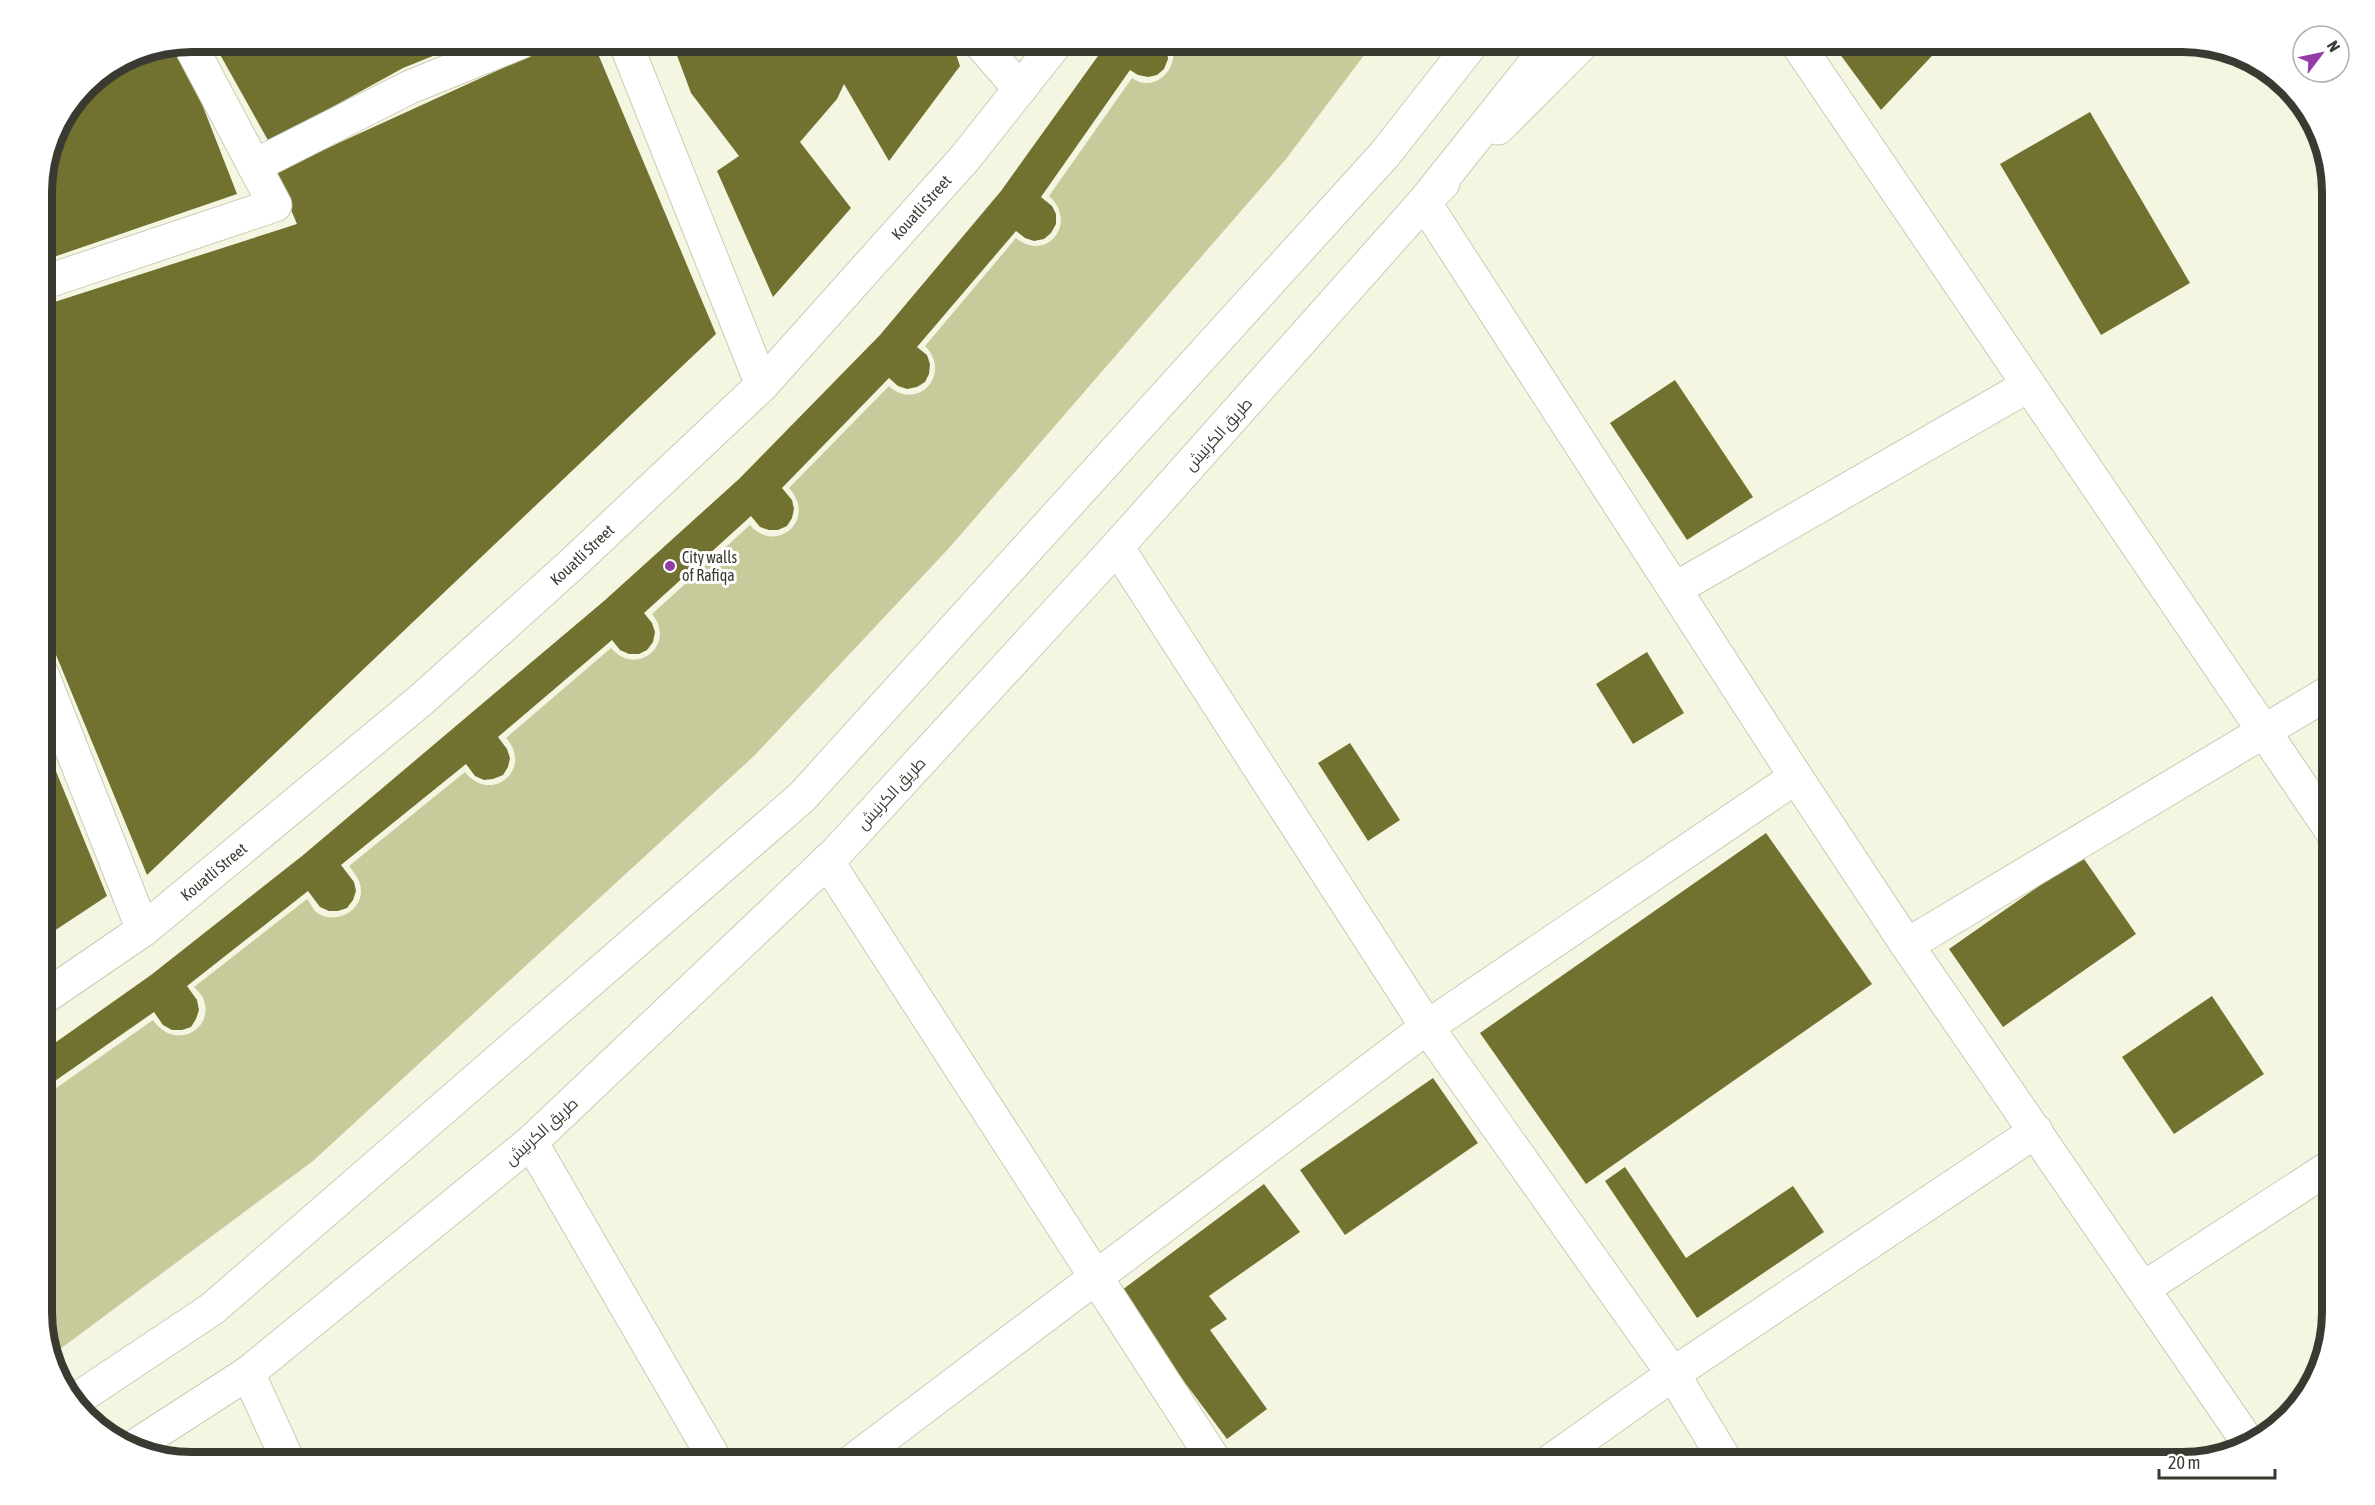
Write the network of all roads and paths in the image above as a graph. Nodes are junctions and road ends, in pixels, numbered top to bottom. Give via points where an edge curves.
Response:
1 (194, 52) edge
2 (496, 52) edge
3 (629, 52) edge
4 (988, 52) edge
5 (1049, 52) edge
6 (1465, 52) edge
7 (1544, 52) edge
8 (1574, 52) edge
9 (1803, 52) edge
10 (1020, 89) junction
11 (254, 166) junction
12 (1424, 202) junction
13 (53, 278) edge
14 (762, 385) junction
15 (2029, 385) junction
16 (1117, 547) junction
17 (1675, 589) junction
18 (2322, 696) edge
19 (53, 702) edge
20 (2262, 731) junction
21 (1796, 777) junction
22 (2322, 817) edge
23 (827, 861) junction
24 (143, 930) junction
25 (1907, 945) junction
26 (53, 991) edge
27 (1427, 1027) junction
28 (2036, 1131) junction
29 (531, 1142) junction
30 (2322, 1172) edge
31 (1095, 1277) junction
32 (2144, 1288) junction
33 (248, 1372) junction
34 (1673, 1374) junction
35 (81, 1396) edge
36 (2245, 1438) edge
37 (141, 1442) edge
38 (284, 1452) edge
39 (711, 1452) edge
40 (864, 1452) edge
41 (1209, 1452) edge
42 (1563, 1452) edge
43 (1720, 1452) edge

1 - 11 street
2 - 11 street via 410,87
3 - 14 street
4 - 10 street
5 - 10 street, Kouatli Street
6 - 35 street via 1385,154 802,797 212,1309
7 - 12 street, طريق الكرنيش
8 - 12 street
9 - 15 street
10 - 14 street, Kouatli Street via 957,167
11 - 13 street via 275,205
12 - 16 street, طريق الكرنيش
12 - 17 street
14 - 24 street, Kouatli Street via 421,700
15 - 17 street
15 - 20 street
16 - 23 street, طريق الكرنيش
16 - 27 street
17 - 21 street
18 - 20 street
19 - 24 street
20 - 22 street
20 - 25 street
21 - 25 street
21 - 27 street
23 - 29 street, طريق الكرنيش
23 - 31 street
24 - 26 street, Kouatli Street
25 - 28 street
27 - 31 street
27 - 34 street
28 - 32 street
28 - 34 street
29 - 33 street, طريق الكرنيش
29 - 39 street
30 - 32 street
31 - 40 street
31 - 41 street
32 - 36 street
33 - 37 street, طريق الكرنيش
33 - 38 street
34 - 42 street
34 - 43 street

